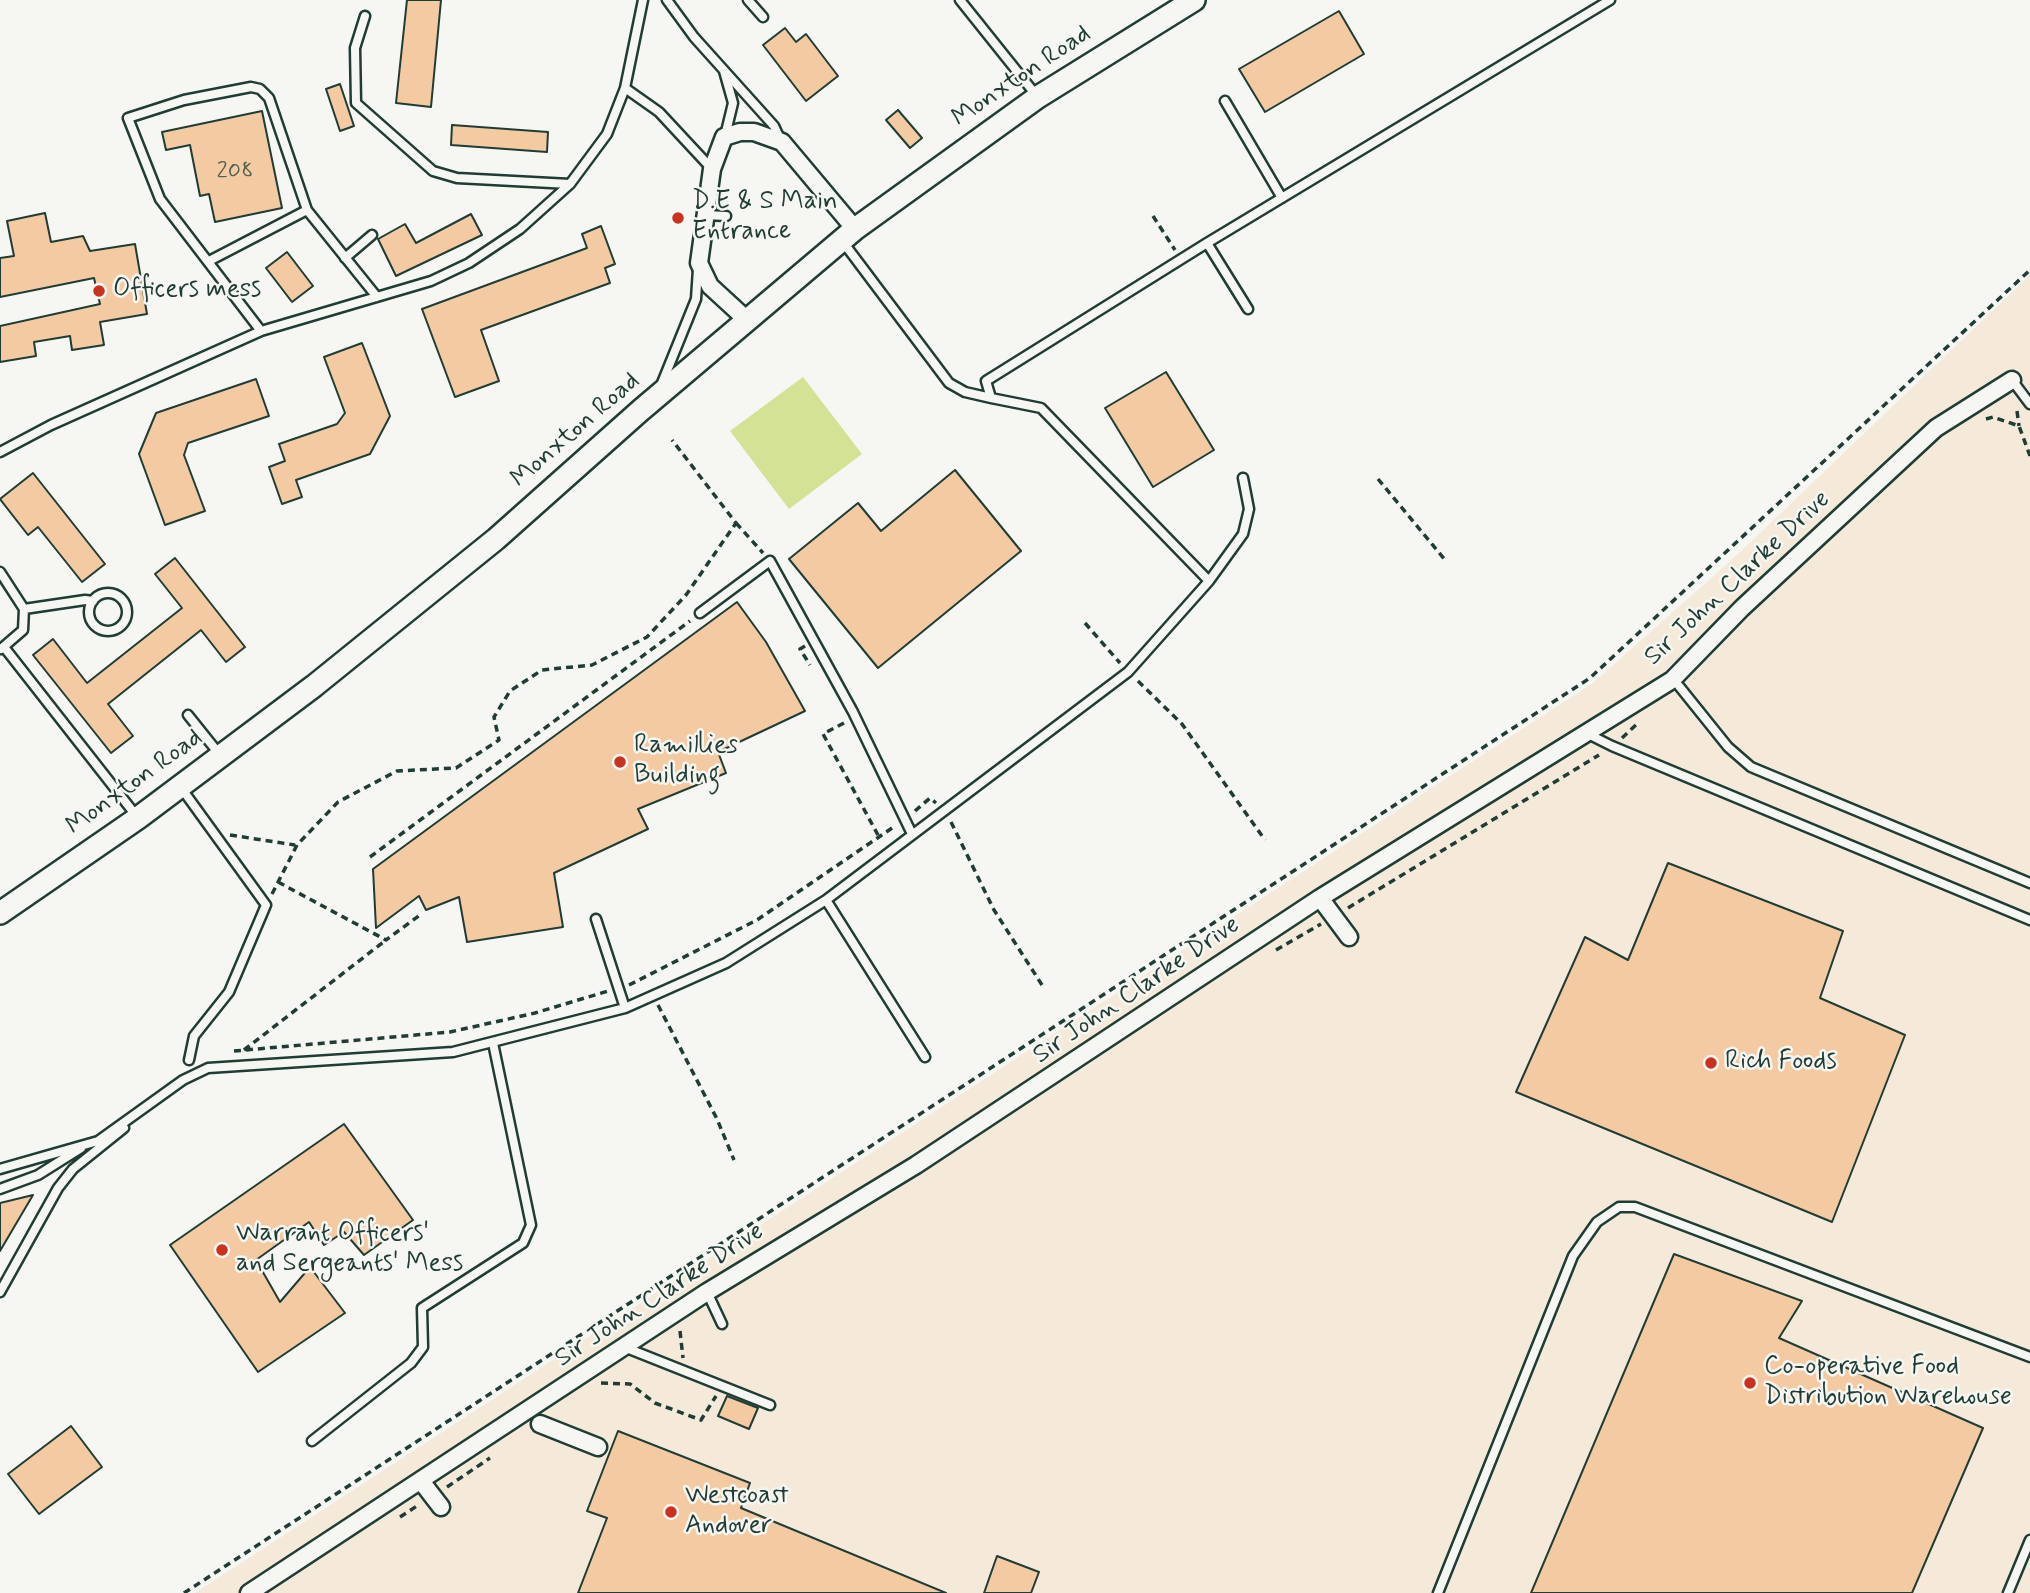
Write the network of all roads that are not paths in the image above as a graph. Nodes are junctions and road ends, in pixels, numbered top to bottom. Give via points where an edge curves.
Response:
1 (643, 0) edge
2 (667, 0) edge
3 (748, 0) edge
4 (960, 0) edge
5 (1194, 0) edge
6 (1609, 0) edge
7 (365, 16) dead end
8 (763, 18) dead end
9 (724, 71) junction
10 (625, 88) junction
11 (1038, 97) junction
12 (1225, 101) dead end
13 (724, 137) junction
14 (782, 142) junction
15 (712, 169) junction
16 (570, 184) junction
17 (1282, 198) junction
18 (307, 209) junction
19 (705, 215) junction
20 (726, 216) dead end
21 (372, 235) dead end
22 (848, 235) junction
23 (1207, 243) junction
24 (345, 258) junction
25 (209, 261) junction
26 (699, 263) junction
27 (377, 297) junction
28 (1248, 309) dead end
29 (747, 320) junction
30 (261, 331) junction
31 (2012, 380) joint
32 (990, 398) junction
33 (2030, 404) edge
34 (641, 410) junction
35 (0, 452) edge
36 (1243, 478) dead end
37 (0, 572) edge
38 (1209, 581) junction
39 (93, 601) junction
40 (24, 610) junction
41 (700, 613) road end
42 (2, 648) edge
43 (1675, 683) junction
44 (188, 715) dead end
45 (1586, 733) junction
46 (220, 755) junction
47 (180, 786) junction
48 (138, 818) junction
49 (912, 834) junction
50 (2030, 883) edge
51 (1320, 898) junction
52 (826, 900) junction
53 (0, 913) edge
54 (596, 919) dead end
55 (2030, 920) edge
56 (1349, 937) dead end
57 (625, 1009) junction
58 (493, 1043) junction
59 (925, 1056) dead end
60 (188, 1060) dead end
61 (166, 1092) junction
62 (85, 1144) junction
63 (0, 1169) edge
64 (0, 1189) edge
65 (0, 1292) edge
66 (706, 1292) junction
67 (722, 1324) dead end
68 (624, 1347) junction
69 (2030, 1357) edge
70 (770, 1405) dead end
71 (540, 1424) dead end
72 (312, 1441) dead end
73 (598, 1447) dead end
74 (421, 1481) junction
75 (441, 1507) dead end
76 (2030, 1540) edge
77 (249, 1593) edge
78 (1438, 1593) edge
79 (2008, 1593) edge

1 - 10 lane
2 - 9 lane
3 - 8 lane
4 - 11 lane
5 - 11 street, Monxton Road
6 - 17 lane
7 - 16 lane via 355,48 356,103 433,171 457,178
9 - 13 lane via 733,103
9 - 14 lane
10 - 15 lane via 659,112
10 - 16 lane via 607,134
11 - 22 street, Monxton Road
12 - 17 lane
13 - 14 street via 754,132
13 - 15 street
14 - 22 street
15 - 19 street
16 - 27 lane via 520,229 469,262 431,281
17 - 23 lane
18 - 24 lane
18 - 25 lane
18 - 25 lane via 269,99 260,89 184,100 128,118 160,199
19 - 20 lane
19 - 26 street
21 - 24 lane
22 - 29 street, Monxton Road
22 - 32 lane via 949,383
23 - 28 lane
23 - 32 lane via 986,381
24 - 27 lane
25 - 30 lane
26 - 29 street via 710,286
26 - 34 lane via 695,299 666,378
27 - 30 lane
29 - 34 street, Monxton Road
30 - 35 lane
31 - 33 lane
31 - 43 street, Sir John Clarke Drive via 1937,428 1742,607
32 - 38 lane via 1041,408
34 - 46 street, Monxton Road via 496,539 314,686
36 - 38 lane via 1249,509 1243,534
37 - 40 lane
38 - 49 lane via 1128,671
39 - 39 lane via 104,594 121,598 127,610 123,625 111,631 94,625 89,615
39 - 40 lane
40 - 42 lane via 23,631
41 - 49 lane via 770,561 816,639
42 - 48 lane
43 - 45 street, Sir John Clarke Drive
43 - 50 lane via 1751,768
44 - 46 lane
45 - 51 street, Sir John Clarke Drive
45 - 55 lane
46 - 47 street, Monxton Road
47 - 48 street, Monxton Road
47 - 60 lane via 266,905 229,992 194,1036
48 - 53 street, Monxton Road
49 - 52 lane
51 - 56 street
51 - 66 street, Sir John Clarke Drive via 916,1166
52 - 57 lane via 726,963
52 - 59 lane
54 - 57 lane
57 - 58 lane
58 - 61 lane via 453,1052 226,1066 208,1069
58 - 72 lane via 531,1225 523,1243 422,1308 423,1347 411,1363
61 - 62 lane via 98,1141
61 - 65 lane via 73,1169
62 - 63 lane
62 - 64 lane via 38,1175
66 - 67 lane
66 - 68 street, Sir John Clarke Drive
68 - 70 lane
68 - 74 street, Sir John Clarke Drive
69 - 78 lane via 1635,1207 1619,1207 1597,1222 1573,1256
71 - 73 street
74 - 75 street
74 - 77 street, Sir John Clarke Drive
76 - 79 lane

